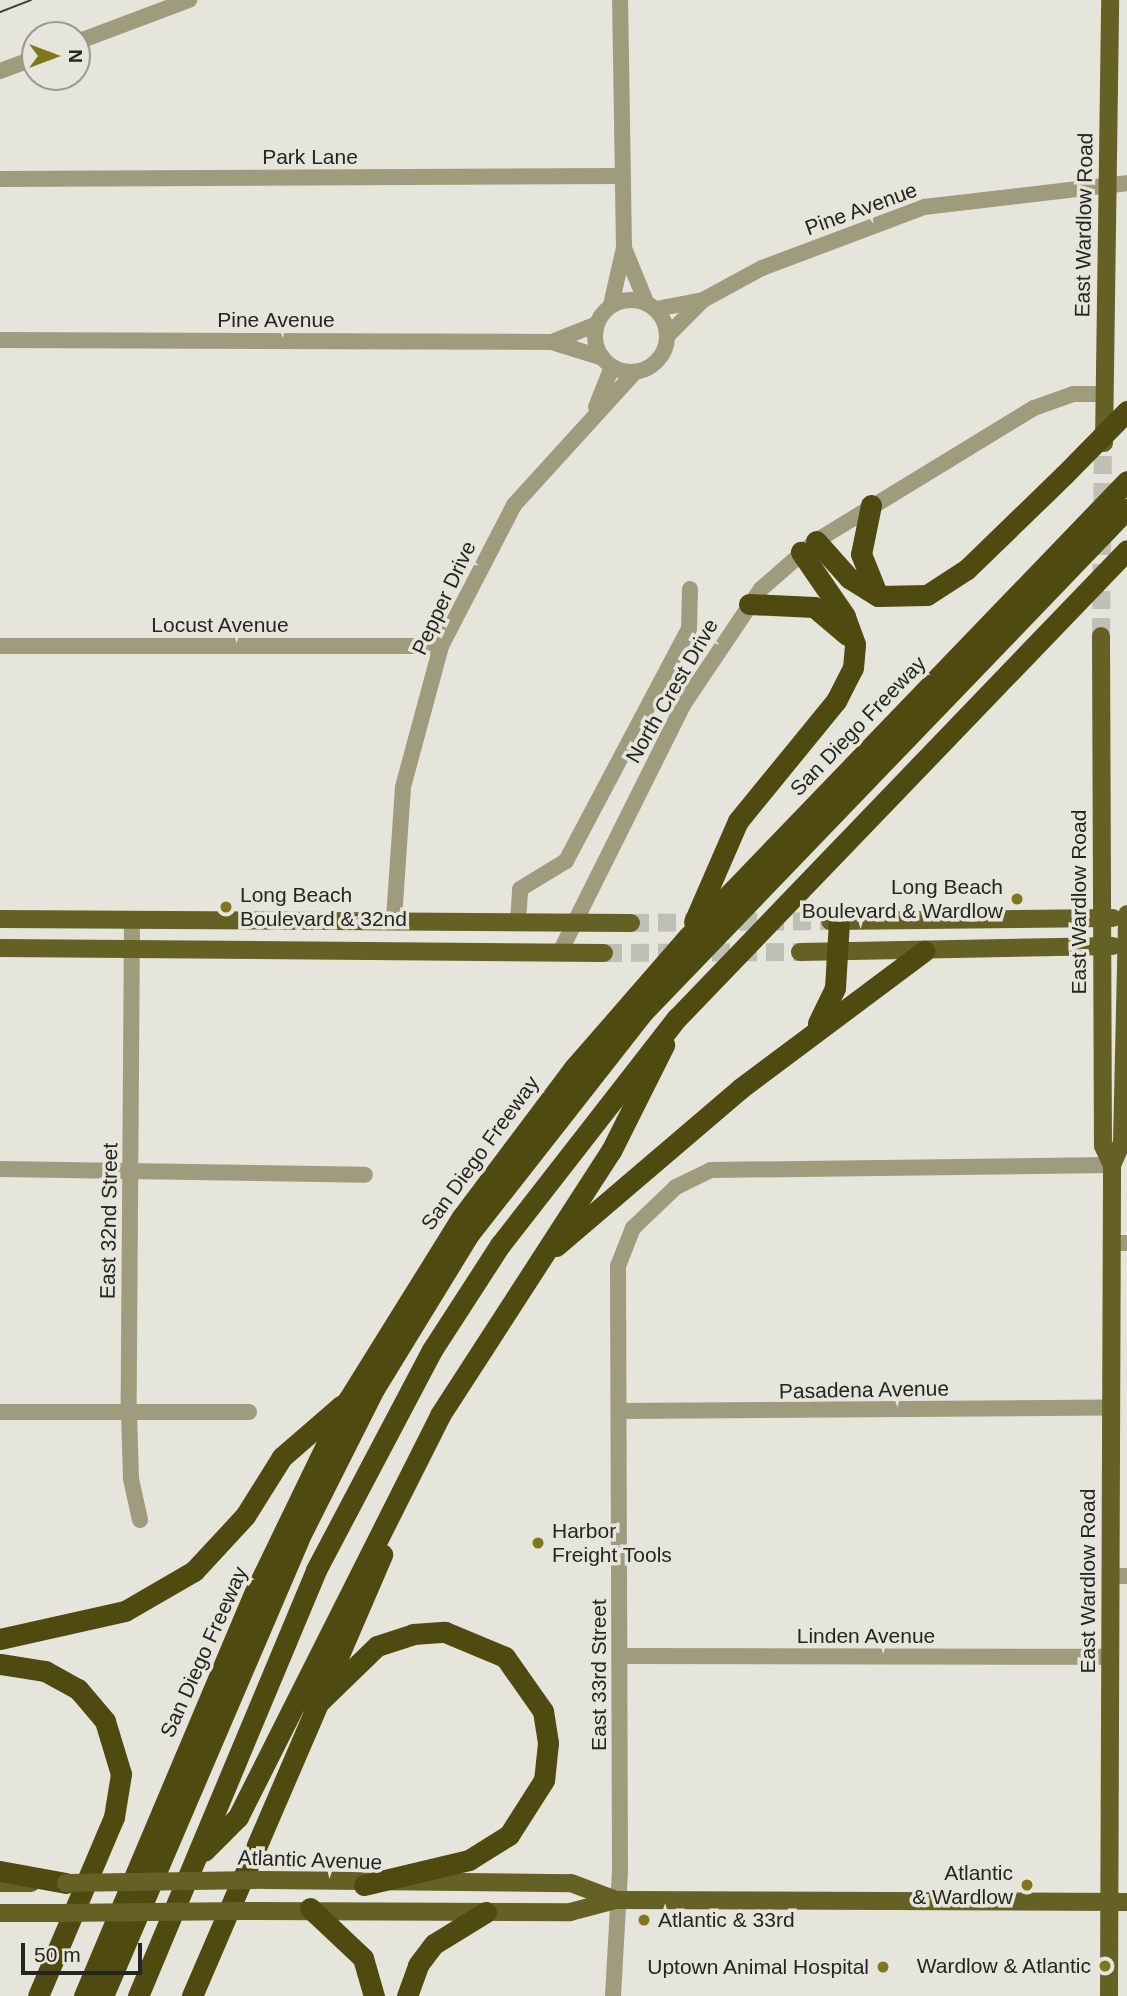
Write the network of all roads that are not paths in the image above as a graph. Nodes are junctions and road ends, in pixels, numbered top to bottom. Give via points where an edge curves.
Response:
1 (189, 0) edge
2 (620, 0) edge
3 (1110, 0) edge
4 (91, 37) edge
5 (21, 63) edge
6 (0, 71) edge
7 (621, 176) junction
8 (0, 179) edge
9 (1127, 183) edge
10 (1107, 185) junction
11 (624, 248) junction
12 (703, 300) junction
13 (611, 305) junction
14 (651, 305) junction
15 (597, 324) junction
16 (667, 335) junction
17 (0, 340) edge
18 (552, 342) junction
19 (607, 363) junction
20 (635, 372) junction
21 (1104, 394) junction
22 (595, 410) junction
23 (1127, 411) edge
24 (1103, 450) tunnel mouth
25 (1127, 481) edge
26 (871, 505) junction
27 (1127, 509) edge
28 (1127, 522) edge
29 (809, 547) junction
30 (1127, 550) edge
31 (690, 589) dead end
32 (878, 596) junction
33 (749, 604) junction
34 (1101, 636) tunnel mouth
35 (855, 644) junction
36 (0, 646) edge
37 (441, 646) junction
38 (1127, 916) edge
39 (1101, 918) junction
40 (0, 919) edge
41 (394, 919) junction
42 (132, 921) junction
43 (518, 921) junction
44 (835, 921) joint
45 (575, 922) junction
46 (631, 923) tunnel mouth
47 (688, 937) junction
48 (1102, 946) junction
49 (1127, 946) edge
50 (0, 948) edge
51 (131, 948) junction
52 (924, 951) junction
53 (560, 952) junction
54 (800, 952) tunnel mouth
55 (839, 952) junction
56 (604, 953) tunnel mouth
57 (678, 1017) junction
58 (811, 1035) junction
59 (1112, 1165) junction
60 (0, 1169) edge
61 (131, 1170) junction
62 (365, 1175) dead end
63 (1119, 1243) edge
64 (538, 1260) junction
65 (348, 1400) junction
66 (1110, 1408) junction
67 (0, 1412) edge
68 (129, 1412) junction
69 (249, 1412) dead end
70 (619, 1412) junction
71 (405, 1482) junction
72 (140, 1520) dead end
73 (1119, 1576) edge
74 (0, 1639) edge
75 (621, 1656) junction
76 (1111, 1657) junction
77 (0, 1664) edge
78 (313, 1708) junction
79 (242, 1745) junction
80 (196, 1859) junction
81 (0, 1871) edge
82 (0, 1883) edge
83 (66, 1883) junction
84 (364, 1885) junction
85 (616, 1900) junction
86 (1118, 1902) edge
87 (310, 1908) junction
88 (486, 1912) junction
89 (0, 1913) edge
90 (38, 1996) edge
91 (84, 1996) edge
92 (103, 1996) edge
93 (113, 1996) edge
94 (138, 1996) edge
95 (192, 1996) edge
96 (374, 1996) edge
97 (407, 1996) edge
98 (613, 1996) edge
99 (1109, 1996) edge

1 - 4 street
2 - 7 street
3 - 10 main road, East Wardlow Road
5 - 6 street
7 - 8 street, Park Lane
7 - 11 street
9 - 10 street, Pine Avenue
10 - 12 street, Pine Avenue via 924,207 762,268
10 - 21 main road, East Wardlow Road
11 - 13 street
11 - 14 street
12 - 14 street, Pine Avenue
12 - 16 street, Pine Avenue via 680,330
13 - 14 street
13 - 15 street
14 - 16 street
15 - 18 street, Pine Avenue
15 - 19 street
16 - 20 street via 656,363
17 - 18 street, Pine Avenue
18 - 19 street, Pine Avenue
19 - 20 street
19 - 22 street, Pepper Drive
20 - 22 street, Pepper Drive
21 - 24 main road, East Wardlow Road
21 - 26 street, North Crest Drive via 1053,399
22 - 37 street, Pepper Drive via 514,505
23 - 32 highway, bridge via 949,584 903,599
25 - 47 highway, San Diego Freeway
26 - 29 street, North Crest Drive
26 - 32 highway via 861,554
27 - 92 highway via 644,1011 469,1234 374,1389 298,1539
28 - 57 highway via 693,971
29 - 32 highway
29 - 33 street, North Crest Drive
29 - 35 highway
30 - 57 highway
31 - 43 street via 689,629 566,860 520,889
33 - 35 highway via 814,607
33 - 45 street, North Crest Drive via 683,705
34 - 39 main road, East Wardlow Road
35 - 47 highway via 853,668 836,701 738,821
36 - 37 street, Locust Avenue
37 - 41 street, Pepper Drive via 403,786
38 - 39 main road
38 - 49 main road, East Wardlow Road
39 - 44 main road
39 - 48 main road, East Wardlow Road
40 - 42 main road
41 - 42 main road
41 - 43 main road
42 - 51 street, East 32nd Street
43 - 45 main road
44 - 55 highway
45 - 46 main road
45 - 53 street, North Crest Drive
47 - 65 highway, San Diego Freeway via 501,1161
48 - 49 main road
48 - 52 main road
48 - 59 main road, East Wardlow Road via 1103,1146
49 - 59 main road, East Wardlow Road via 1122,1143
50 - 51 main road
51 - 53 main road
51 - 61 street, East 32nd Street
52 - 55 main road
52 - 58 highway
53 - 56 main road
54 - 55 main road
55 - 58 highway via 833,996
57 - 64 highway via 611,1151
57 - 79 highway via 546,1179 432,1350 316,1570
58 - 64 highway
59 - 63 main road, East Wardlow Road
59 - 70 street, East 33rd Street via 693,1174 633,1228 618,1266
60 - 61 street
61 - 62 street
61 - 68 street, East 32nd Street
63 - 66 main road, East Wardlow Road
64 - 71 highway
65 - 74 highway via 282,1457 245,1516 194,1571 125,1611
65 - 91 highway, San Diego Freeway via 256,1591
66 - 70 street, Pasadena Avenue
66 - 73 main road, East Wardlow Road
67 - 68 street
68 - 69 street
68 - 72 street, East 32nd Street via 131,1479
70 - 75 street, East 33rd Street
71 - 78 highway via 381,1559
71 - 80 highway via 238,1816
73 - 76 main road, East Wardlow Road
75 - 76 street, Linden Avenue
75 - 85 street, East 33rd Street
76 - 86 main road, East Wardlow Road
77 - 90 highway via 45,1671 78,1689 105,1721 121,1774 114,1816
78 - 84 highway via 370,1650 414,1634 445,1633 505,1657 543,1711 544,1780 509,1835 469,1860
78 - 95 highway
79 - 80 highway
79 - 93 highway via 206,1775
80 - 94 highway
81 - 83 highway
82 - 83 main road, Atlantic Avenue
83 - 84 main road, Atlantic Avenue, bridge via 265,1880
84 - 85 main road, Atlantic Avenue via 571,1883
85 - 86 main road, Atlantic Avenue
85 - 88 main road, Atlantic Avenue via 570,1912
85 - 98 street, East 33rd Street
86 - 99 main road, East Wardlow Road
87 - 88 main road, Atlantic Avenue
87 - 89 main road, Atlantic Avenue, bridge
87 - 96 highway via 363,1958
88 - 97 highway via 434,1944 418,1965

